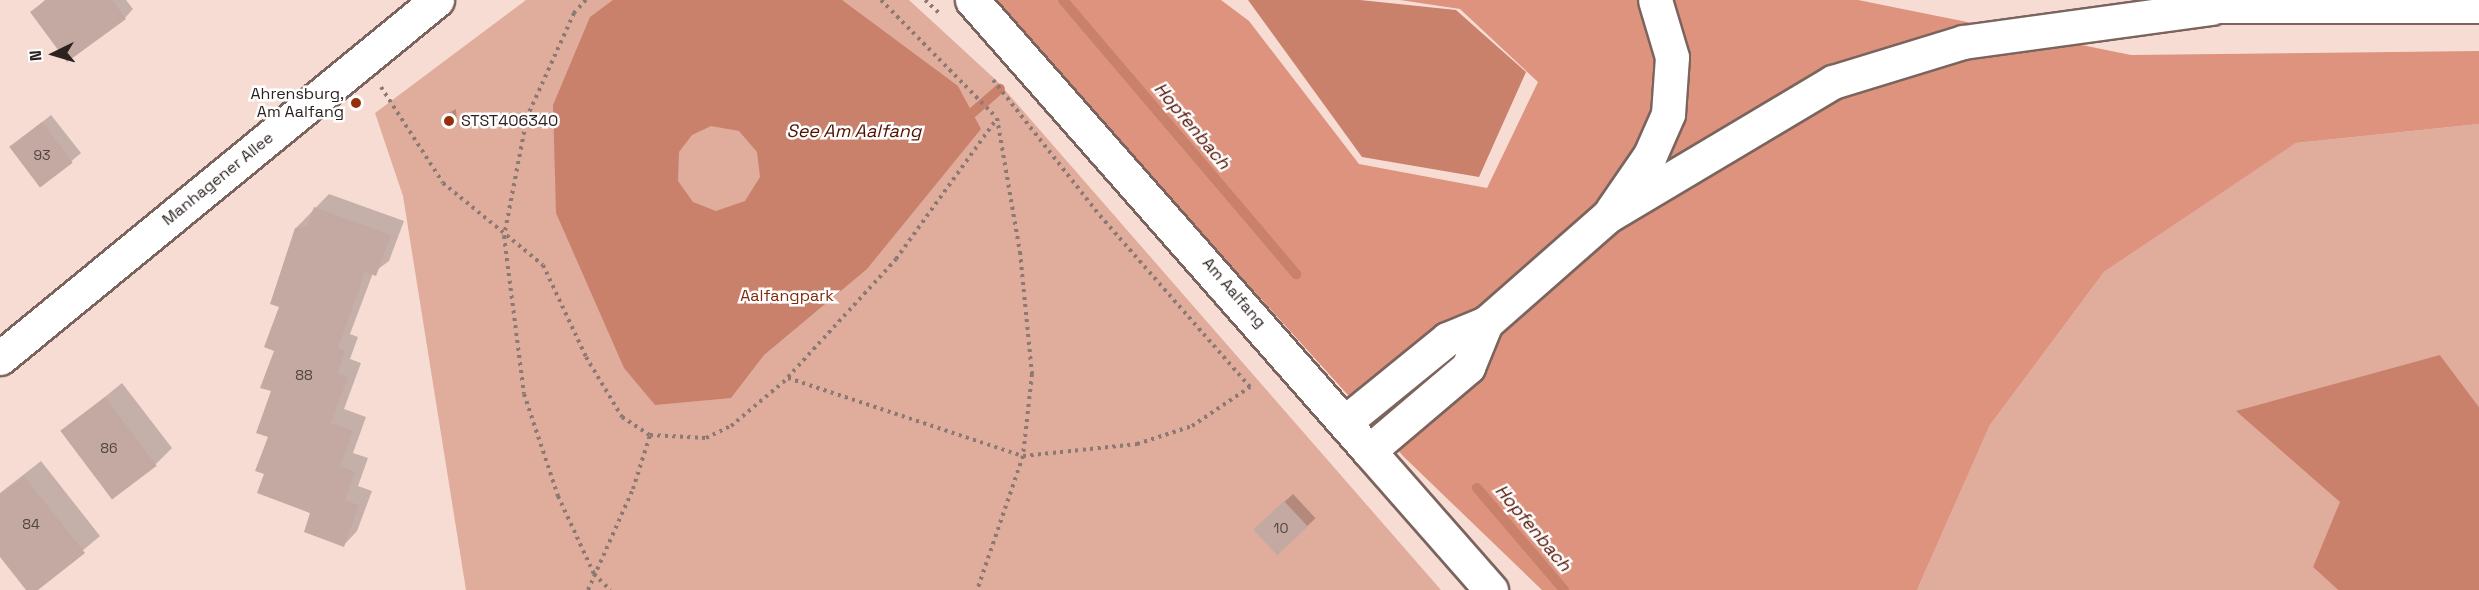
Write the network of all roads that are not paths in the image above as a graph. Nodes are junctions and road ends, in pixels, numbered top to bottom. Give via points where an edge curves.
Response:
1 (436, 0) edge
2 (972, 0) edge
3 (1656, 0) edge
4 (2117, 0) edge
5 (2479, 6) edge
6 (2212, 8) junction
7 (1608, 216) junction
8 (1486, 323) junction
9 (0, 358) edge
10 (1345, 422) junction
11 (1369, 451) junction
12 (1491, 590) edge

1 - 9 main road, Manhagener Allee
2 - 10 main road, Am Aalfang
3 - 7 main road via 1672,57 1668,114 1650,155
4 - 6 main road
5 - 6 main road
6 - 7 main road via 1985,39 1873,68 1789,105
7 - 8 main road
8 - 10 main road via 1447,339
8 - 11 main road via 1468,367
10 - 11 main road, Am Aalfang
11 - 12 main road, Am Aalfang

